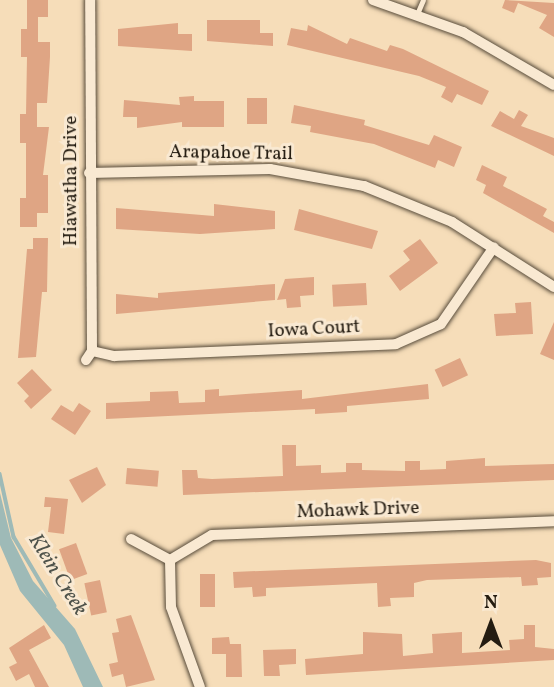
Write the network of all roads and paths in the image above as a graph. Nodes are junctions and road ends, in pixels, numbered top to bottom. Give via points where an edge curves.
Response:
1 (90, 0) edge
2 (373, 0) edge
3 (423, 0) edge
4 (417, 14) junction
5 (554, 85) edge
6 (89, 173) junction
7 (494, 247) junction
8 (554, 287) edge
9 (89, 355) joint
10 (554, 521) edge
11 (131, 539) dead end
12 (170, 560) junction
13 (200, 687) edge

1 - 6 street, Hiawatha Drive
2 - 4 street
3 - 4 lane
4 - 5 street via 482,41
6 - 7 street, Arapahoe Trail via 225,167 316,175 408,201
6 - 9 street, Hiawatha Drive
7 - 8 street, Arapahoe Trail
7 - 9 street, Iowa Court via 440,324 396,344
10 - 12 street, Mohawk Drive via 212,535
11 - 12 street
12 - 13 street via 171,607

